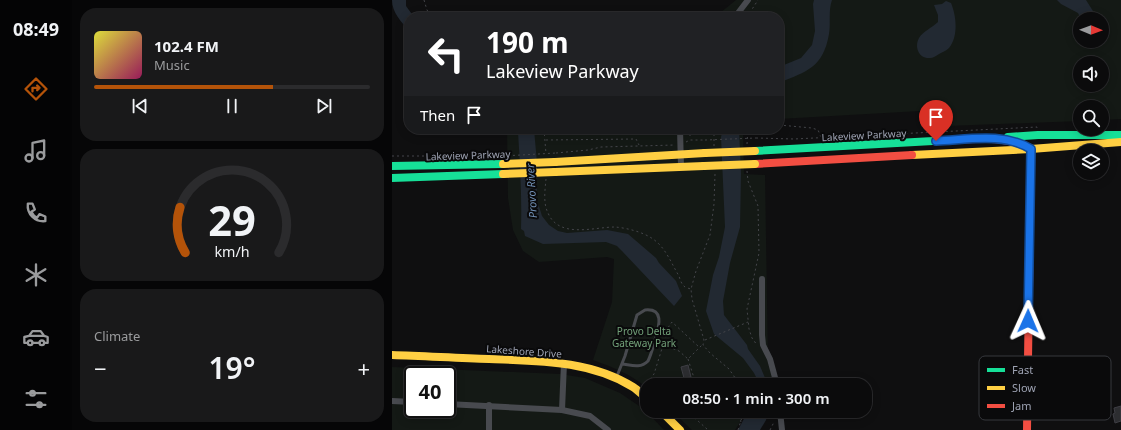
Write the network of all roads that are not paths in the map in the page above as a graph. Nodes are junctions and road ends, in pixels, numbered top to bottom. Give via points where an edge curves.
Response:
1 (748, 0) edge
2 (739, 12) edge
3 (680, 134) edge
4 (1121, 135) edge
5 (996, 138) junction
6 (1121, 142) edge
7 (1031, 149) junction
8 (681, 155) junction
9 (392, 166) edge
10 (681, 167) junction
11 (392, 178) edge
12 (762, 279) dead end
13 (392, 355) edge
14 (1028, 356) edge
15 (564, 363) junction
16 (622, 364) junction
17 (616, 378) junction
18 (775, 378) edge
19 (640, 392) edge
20 (392, 401) edge
21 (404, 402) edge
22 (456, 404) edge
23 (490, 405) junction
24 (562, 410) junction
25 (668, 418) edge
26 (781, 418) edge
27 (1027, 420) edge
28 (489, 430) edge
29 (608, 430) edge
30 (680, 430) edge
31 (782, 430) edge
32 (1027, 430) edge

1 - 2 street
3 - 8 street
4 - 5 street
5 - 7 street, Lakeview Parkway via 1017,142
5 - 8 street, Lakeview Parkway, bridge
6 - 7 street
7 - 10 street, Lakeview Parkway, bridge
7 - 14 street
8 - 9 street, Lakeview Parkway, bridge via 555,162
8 - 10 street
10 - 11 street, Lakeview Parkway, bridge
12 - 18 street via 763,345
13 - 15 street, Lakeshore Drive
15 - 17 street, Lakeshore Drive
15 - 24 street
16 - 16 lane via 637,315 645,310 653,311 658,315 660,323 649,358 641,366
16 - 17 lane
17 - 19 street, Lakeshore Drive
20 - 21 street
22 - 23 street
23 - 24 street
23 - 28 street
24 - 29 street via 590,416
25 - 30 street
26 - 31 street
27 - 32 street

